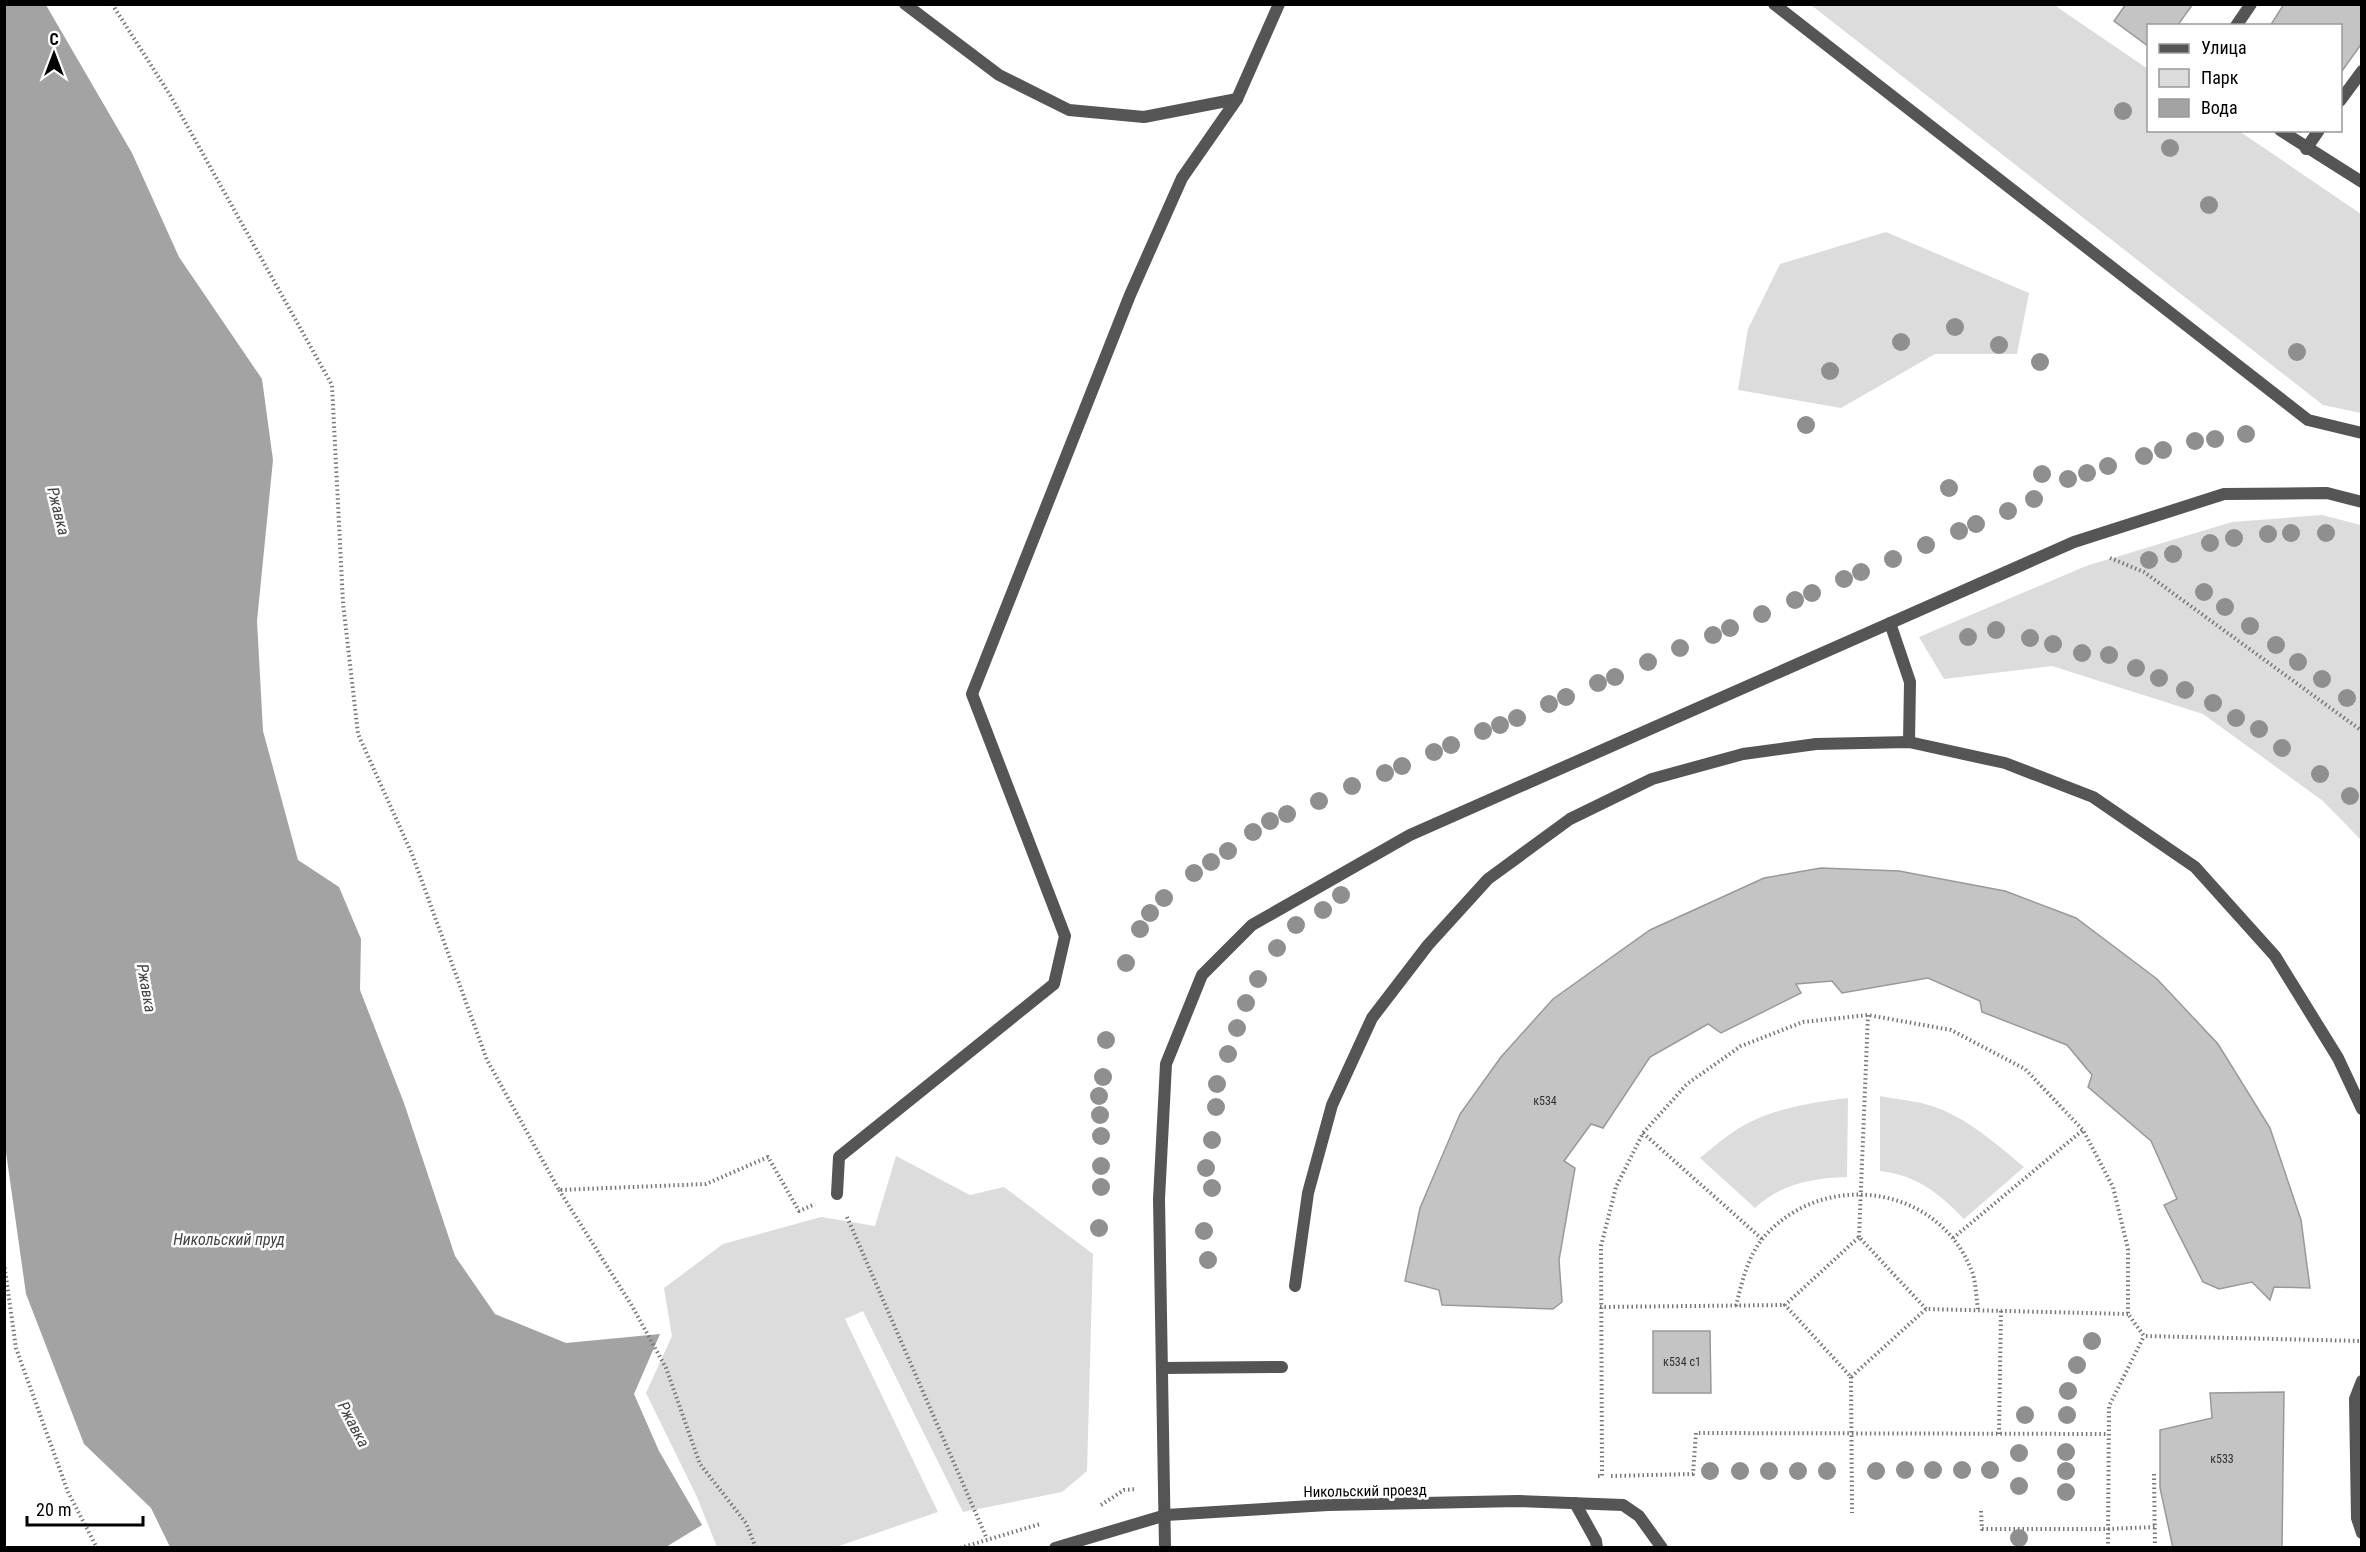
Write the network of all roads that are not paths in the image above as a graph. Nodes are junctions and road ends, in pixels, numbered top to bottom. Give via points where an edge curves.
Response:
1 (905, 4) edge
2 (1279, 4) edge
3 (1774, 4) edge
4 (2251, 4) edge
5 (2237, 24) edge
6 (2361, 71) edge
7 (2342, 98) edge
8 (1237, 99) junction
9 (2283, 132) edge
10 (2318, 132) edge
11 (2306, 149) junction
12 (2361, 183) edge
13 (2361, 433) edge
14 (2361, 502) edge
15 (1890, 622) junction
16 (1909, 742) junction
17 (2361, 1109) edge
18 (837, 1194) road end
19 (1294, 1286) dead end
20 (1282, 1367) dead end
21 (1162, 1368) junction
22 (2361, 1382) edge
23 (1575, 1503) junction
24 (1166, 1515) junction
25 (2361, 1533) edge
26 (1055, 1548) edge
27 (1165, 1548) edge
28 (1598, 1548) edge
29 (1662, 1548) edge

1 - 8 street via 999,75 1069,110 1144,117
2 - 8 street
3 - 13 street via 2307,420
4 - 5 street
6 - 7 street
8 - 18 street via 1177,188 1130,295 972,694 1065,936 1054,984 839,1158
9 - 11 street
10 - 11 street
11 - 12 street
14 - 15 street via 2327,493 2224,494 2074,542
15 - 16 street via 1910,682
15 - 21 street via 1410,835 1252,925 1202,975 1166,1064 1159,1199
16 - 17 street via 2005,763 2093,797 2195,867 2275,956 2338,1058
16 - 19 street via 1816,744 1753,752 1652,779 1570,819 1488,879 1428,945 1372,1018 1332,1105 1308,1194
20 - 21 street
21 - 24 street
22 - 25 street via 2355,1399 2357,1518
23 - 24 street, Никольский проезд via 1328,1505
23 - 28 street
23 - 29 street, Никольский проезд via 1623,1505 1639,1516
24 - 26 street, Никольский проезд
24 - 27 street

